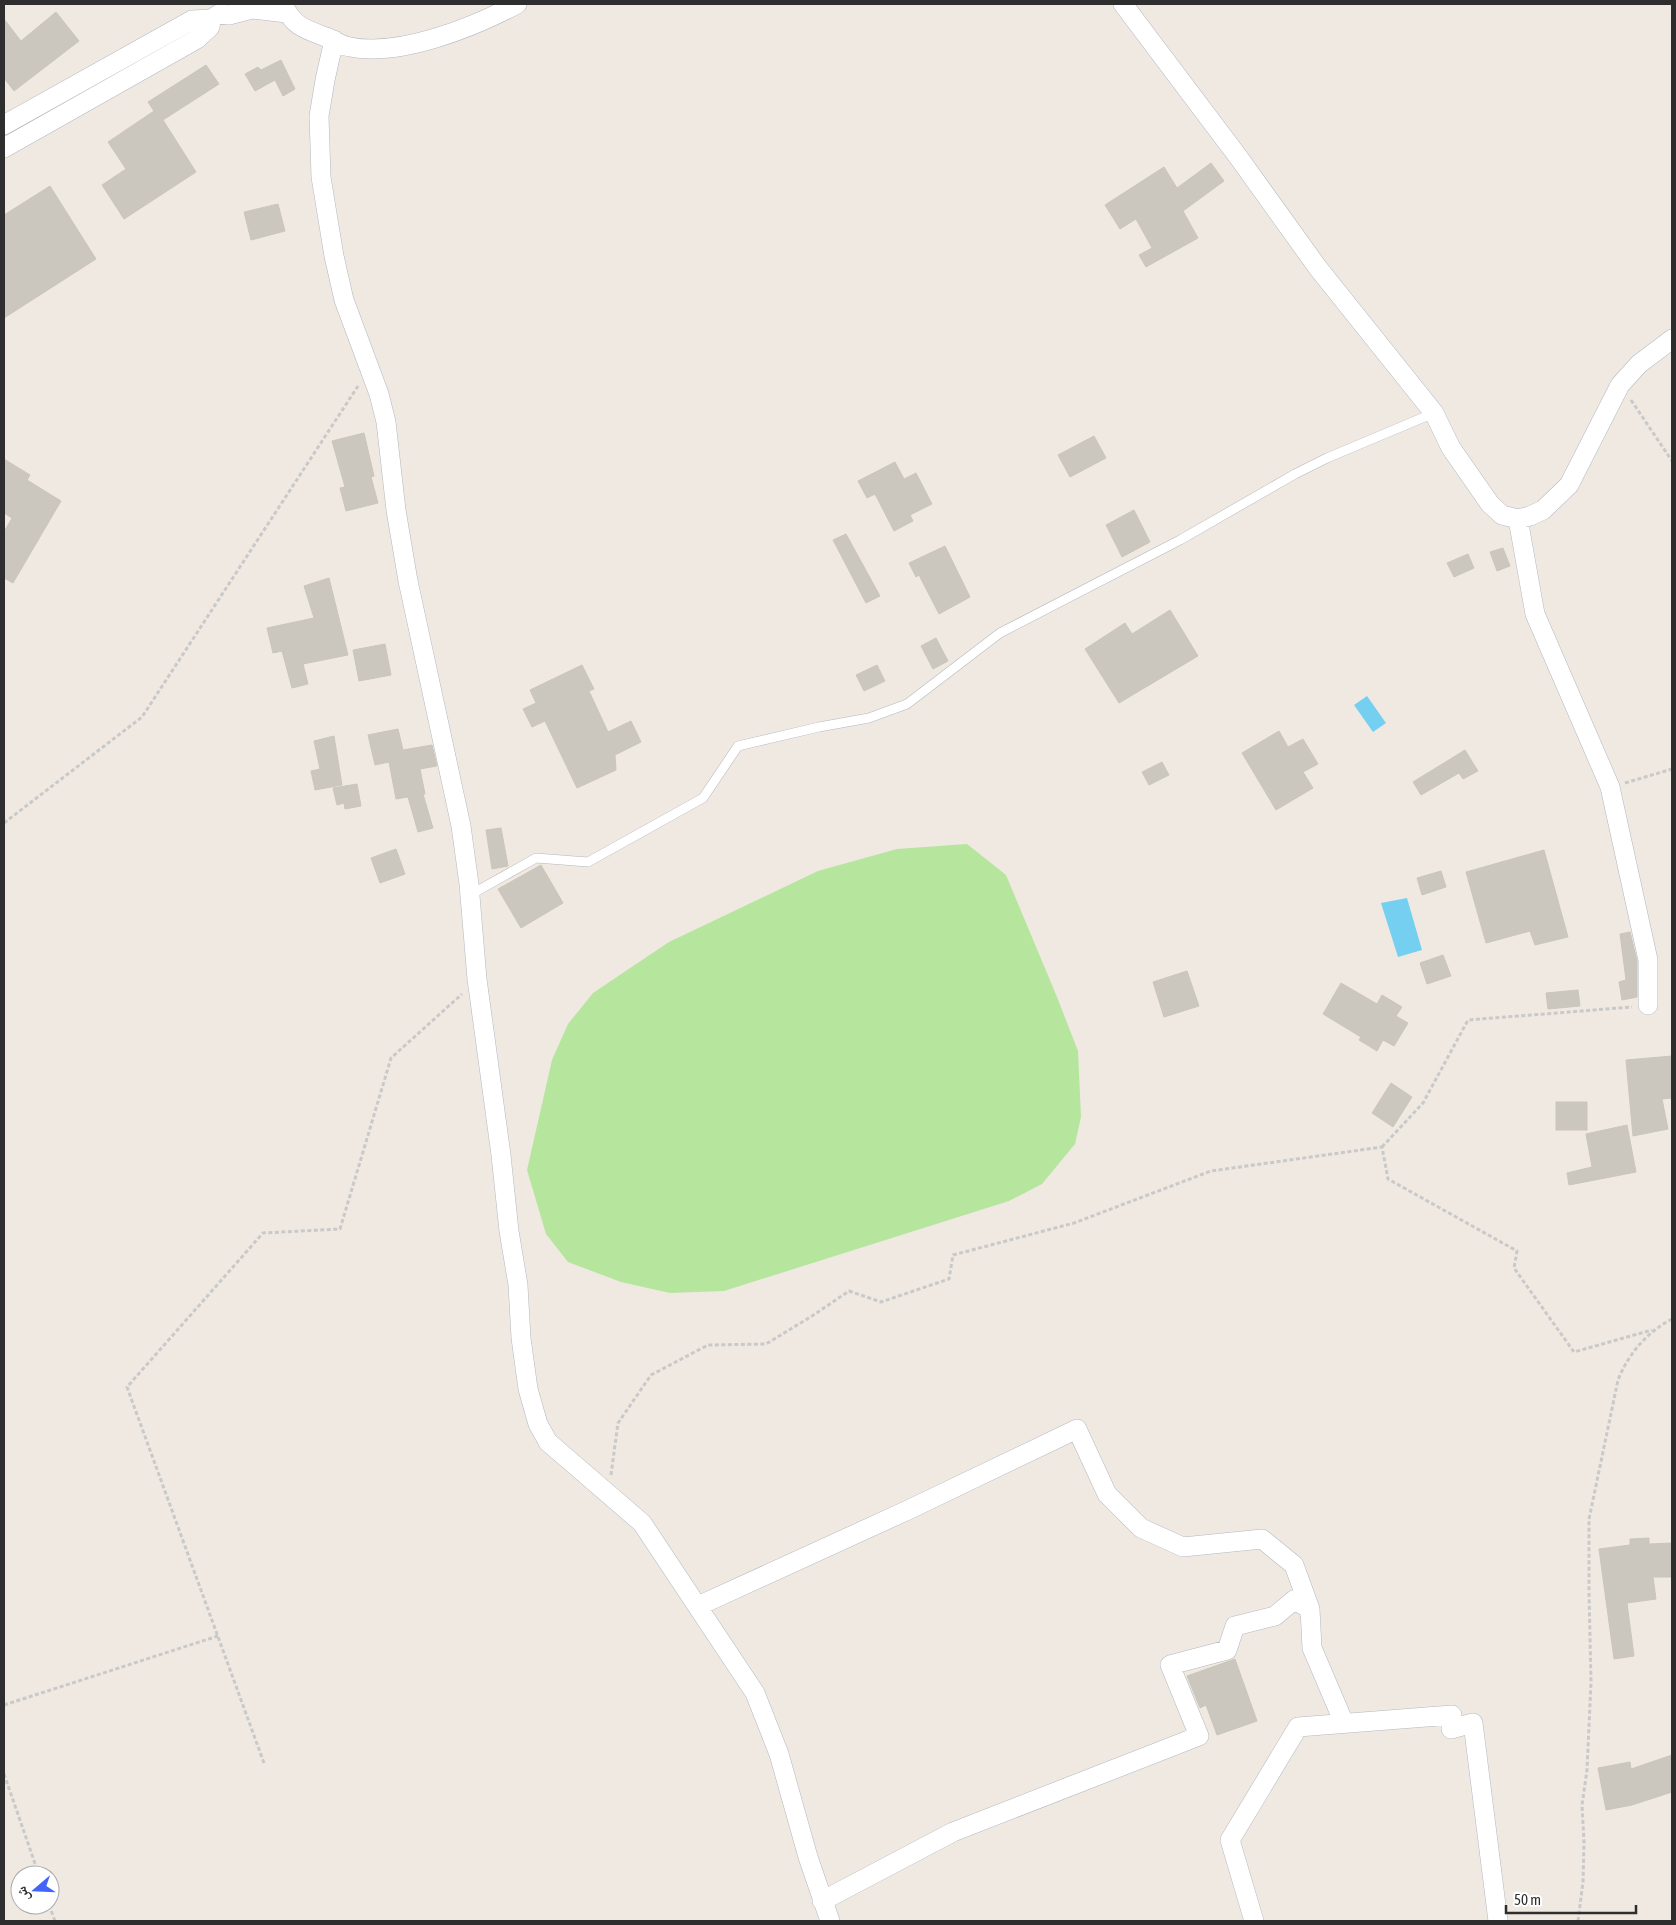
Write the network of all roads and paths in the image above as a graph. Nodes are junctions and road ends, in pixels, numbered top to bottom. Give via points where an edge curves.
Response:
1 (517, 4) edge
2 (1123, 4) edge
3 (285, 8) edge
4 (216, 12) edge
5 (334, 40) junction
6 (4, 125) edge
7 (4, 148) edge
8 (1672, 339) edge
9 (370, 368) junction
10 (1620, 385) junction
11 (1434, 413) junction
12 (1672, 461) edge
13 (1518, 519) junction
14 (1672, 769) edge
15 (1610, 787) junction
16 (4, 823) edge
17 (469, 895) junction
18 (477, 979) junction
19 (1648, 1005) joint
20 (1382, 1147) junction
21 (1672, 1319) edge
22 (1652, 1330) junction
23 (609, 1494) junction
24 (698, 1606) junction
25 (1310, 1609) junction
26 (218, 1636) junction
27 (4, 1705) edge
28 (1344, 1723) junction
29 (264, 1763) dead end
30 (4, 1774) edge
31 (36, 1865) edge
32 (822, 1901) junction
33 (830, 1921) edge
34 (1254, 1921) edge
35 (1498, 1921) edge
36 (1578, 1921) edge

1 - 5 street via 457,32 409,45 349,47
2 - 11 street via 1318,268
3 - 4 street via 252,9 229,15
3 - 5 street via 301,28
4 - 6 street via 187,23
4 - 7 street via 210,27 197,39
5 - 9 street via 324,80 320,116 321,177 344,300
8 - 10 street via 1639,364
9 - 16 path via 142,717
9 - 17 street via 386,422 397,519 461,826
10 - 12 path
10 - 13 street via 1569,486 1543,510
11 - 13 street via 1451,448 1490,504 1502,515
11 - 17 lane via 1295,474 1180,540 1000,633 908,704 870,718 738,746 703,798 588,862 536,858
13 - 15 street via 1535,614
14 - 15 path
15 - 19 street via 1648,960
17 - 18 street
18 - 23 street via 518,1285 528,1389 538,1424 548,1442
18 - 26 path via 392,1058 340,1229 263,1233 127,1387
19 - 20 path via 1468,1020 1423,1103
20 - 22 path via 1388,1179 1517,1251 1514,1268 1574,1352
20 - 23 path via 1211,1171 1074,1223 953,1255 949,1279 881,1302 848,1291 766,1344 708,1345 651,1375 618,1423
21 - 22 path
22 - 36 path via 1624,1364 1618,1380 1589,1519 1591,1682 1582,1805 1583,1882
23 - 24 street via 642,1522
24 - 25 street via 1077,1429 1107,1494 1142,1528 1183,1547 1262,1539 1294,1564
24 - 32 street via 755,1693 769,1725
25 - 28 street via 1312,1648
25 - 32 street via 1294,1600 1275,1616 1235,1626 1227,1650 1170,1665 1199,1736 953,1832
26 - 27 path
26 - 29 path
28 - 34 street via 1298,1727 1230,1840
28 - 35 street via 1452,1715 1451,1729 1473,1723
30 - 31 path
32 - 33 street

